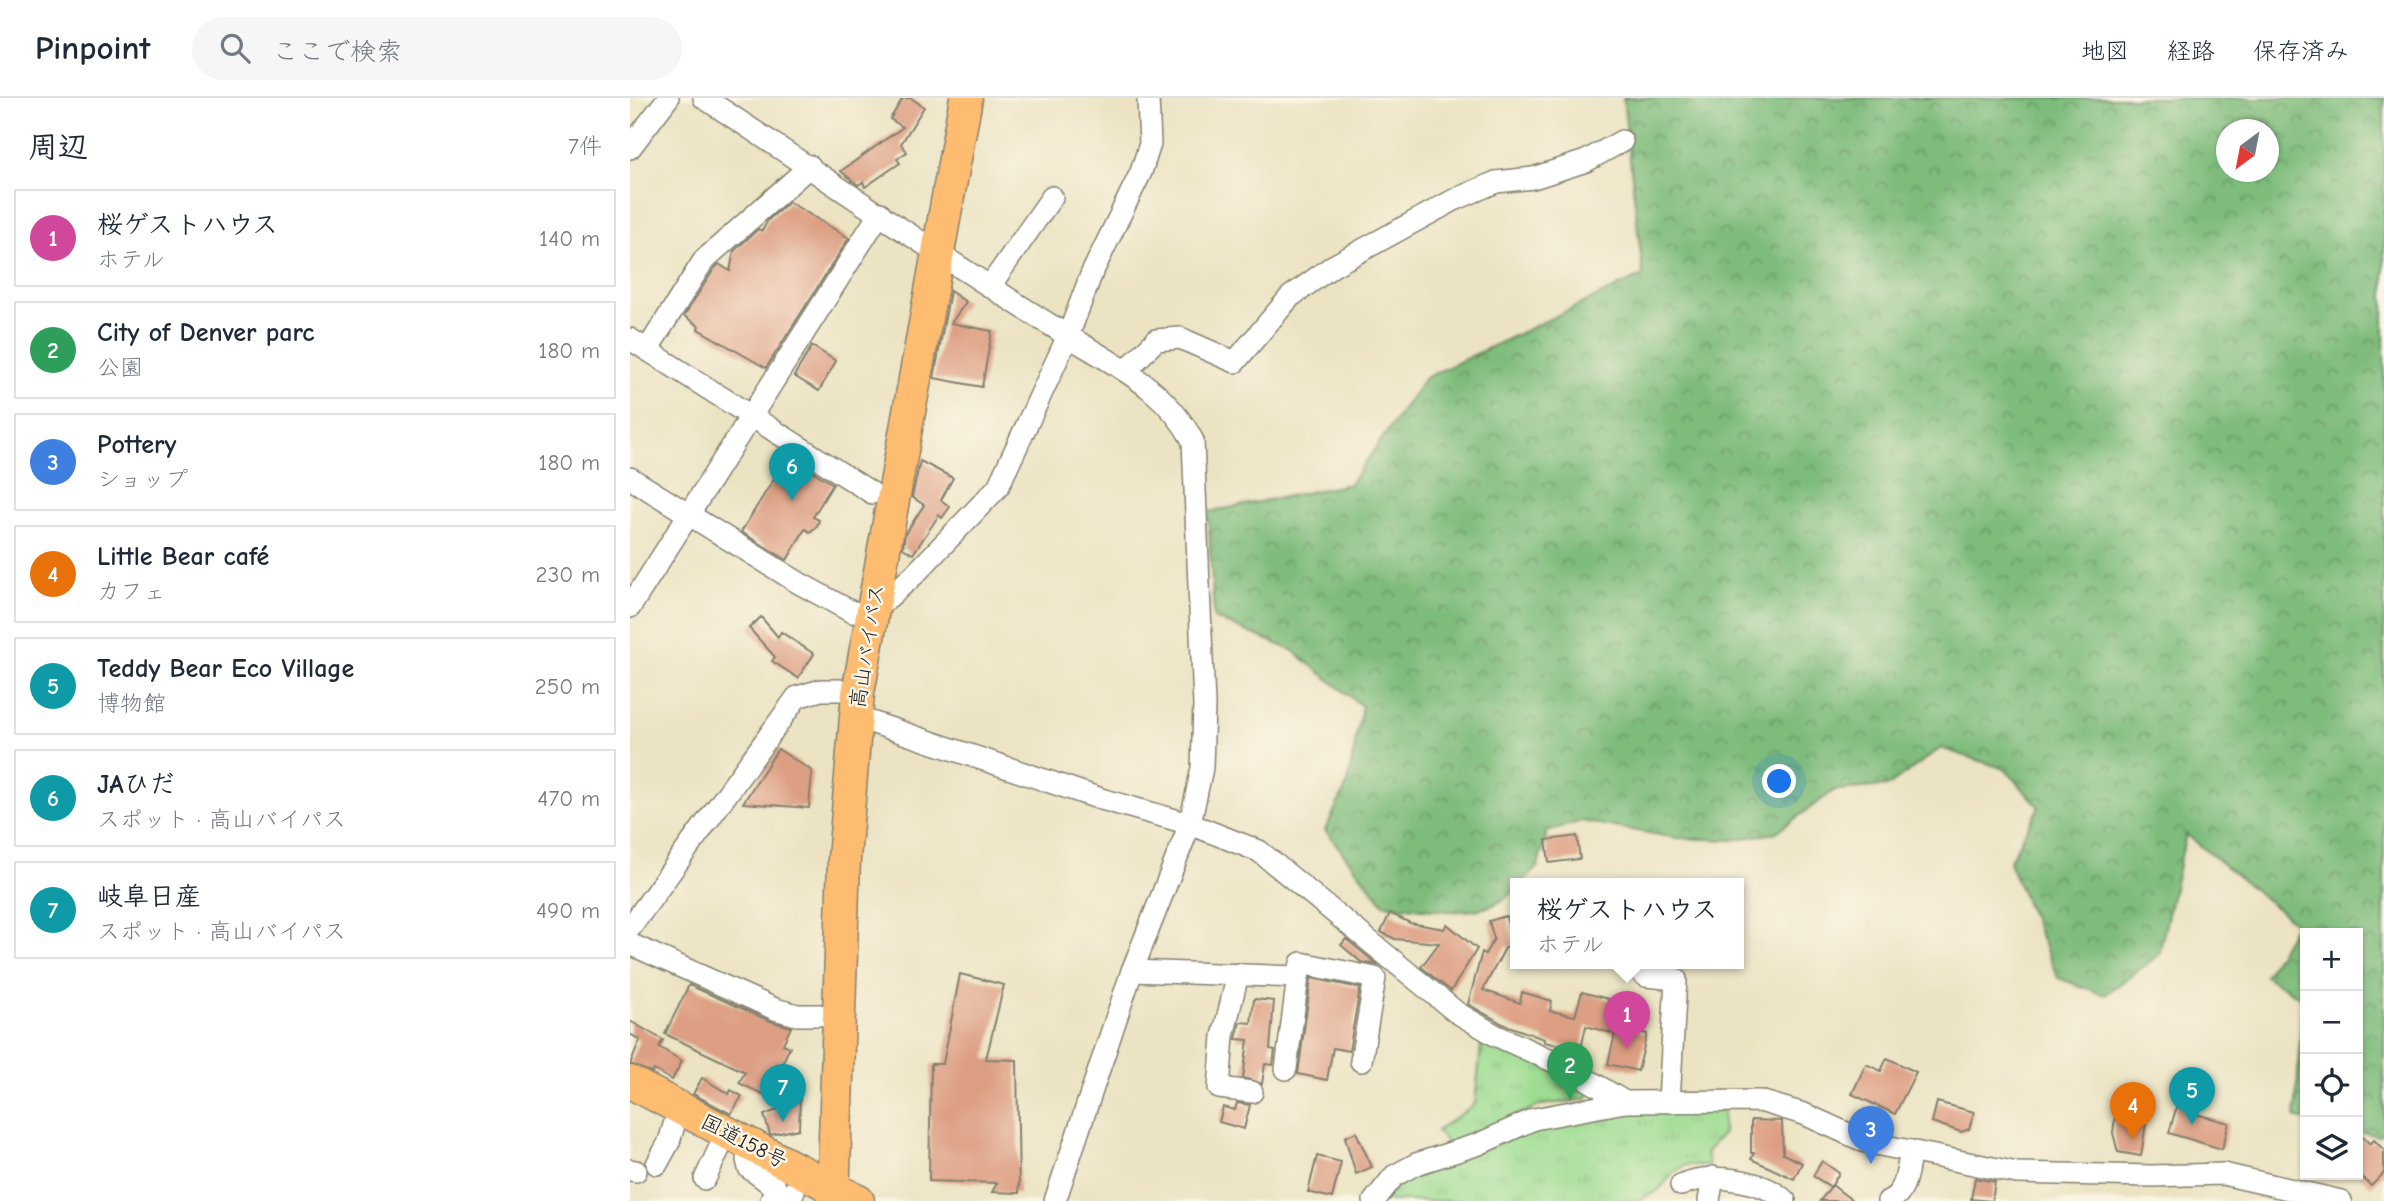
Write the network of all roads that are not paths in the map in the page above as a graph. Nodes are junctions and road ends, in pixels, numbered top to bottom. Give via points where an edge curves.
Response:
1 (668, 98) edge
2 (704, 98) edge
3 (946, 98) edge
4 (966, 98) edge
5 (1148, 98) edge
6 (1622, 141) dead end
7 (630, 149) edge
8 (810, 166) junction
9 (1052, 197) dead end
10 (880, 213) junction
11 (928, 247) junction
12 (990, 286) junction
13 (1068, 336) junction
14 (639, 345) edge
15 (1127, 370) junction
16 (749, 416) junction
17 (630, 478) edge
18 (872, 493) junction
19 (688, 515) junction
20 (630, 607) edge
21 (861, 612) junction
22 (848, 704) junction
23 (1190, 824) junction
24 (630, 928) edge
25 (630, 944) edge
26 (1637, 969) edge
27 (1132, 971) junction
28 (1238, 974) junction
29 (1298, 977) junction
30 (820, 1016) junction
31 (1361, 1061) dead end
32 (1286, 1069) dead end
33 (630, 1082) edge
34 (1252, 1092) dead end
35 (1625, 1102) junction
36 (1669, 1102) junction
37 (679, 1108) junction
38 (740, 1139) junction
39 (1912, 1151) junction
40 (641, 1169) edge
41 (1713, 1177) junction
42 (705, 1179) dead end
43 (1681, 1185) dead end
44 (2281, 1186) junction
45 (820, 1194) edge
46 (771, 1201) edge
47 (1055, 1201) edge
48 (1374, 1201) edge
49 (1709, 1201) edge
50 (1785, 1201) edge
51 (1888, 1201) edge
52 (2306, 1201) edge
53 (2341, 1201) edge

1 - 7 street
2 - 8 street
3 - 11 highway, 高山バイパス
4 - 11 highway, 高山バイパス
5 - 13 street via 1150,144 1142,172 1091,275
6 - 15 street via 1586,161 1533,178 1496,182 1454,200 1333,266 1290,297 1234,362 1180,338 1156,340
8 - 10 street
8 - 14 street via 704,260
9 - 12 street
10 - 11 street
10 - 16 street
11 - 12 street
11 - 18 highway, 高山バイパス
11 - 21 highway, 高山バイパス
12 - 13 street
13 - 15 street
13 - 21 street via 998,487 914,575
14 - 16 street
15 - 23 street via 1167,403 1193,441 1204,705 1202,768
16 - 18 street
16 - 19 street
17 - 19 street
18 - 21 highway, 高山バイパス
19 - 20 street
19 - 21 street
21 - 22 highway, 高山バイパス
22 - 23 street via 1101,799
22 - 24 street via 821,690 797,697
22 - 30 highway, 高山バイパス via 825,858
22 - 45 highway, 高山バイパス via 844,859
23 - 27 street
23 - 35 street via 1259,851 1456,1012
25 - 30 street via 775,1009
26 - 36 street via 1646,976 1676,979
27 - 28 street
27 - 47 street
28 - 29 street
28 - 34 street via 1223,1036 1219,1088
29 - 31 street via 1301,963 1375,978
29 - 32 street
30 - 45 highway, 高山バイパス
33 - 37 highway, 国道158号
35 - 36 street
35 - 48 street via 1534,1119 1479,1144 1416,1164 1394,1176
36 - 39 street via 1760,1101 1804,1114 1866,1142
37 - 38 highway, 国道158号
37 - 40 street via 669,1142
38 - 42 street
38 - 45 highway, 国道158号
38 - 46 street via 750,1168 775,1187
39 - 44 street via 2017,1173 2223,1174
39 - 51 street via 1903,1187
41 - 43 street via 1697,1177
41 - 49 street
41 - 50 street via 1758,1186
44 - 52 street
44 - 53 street

